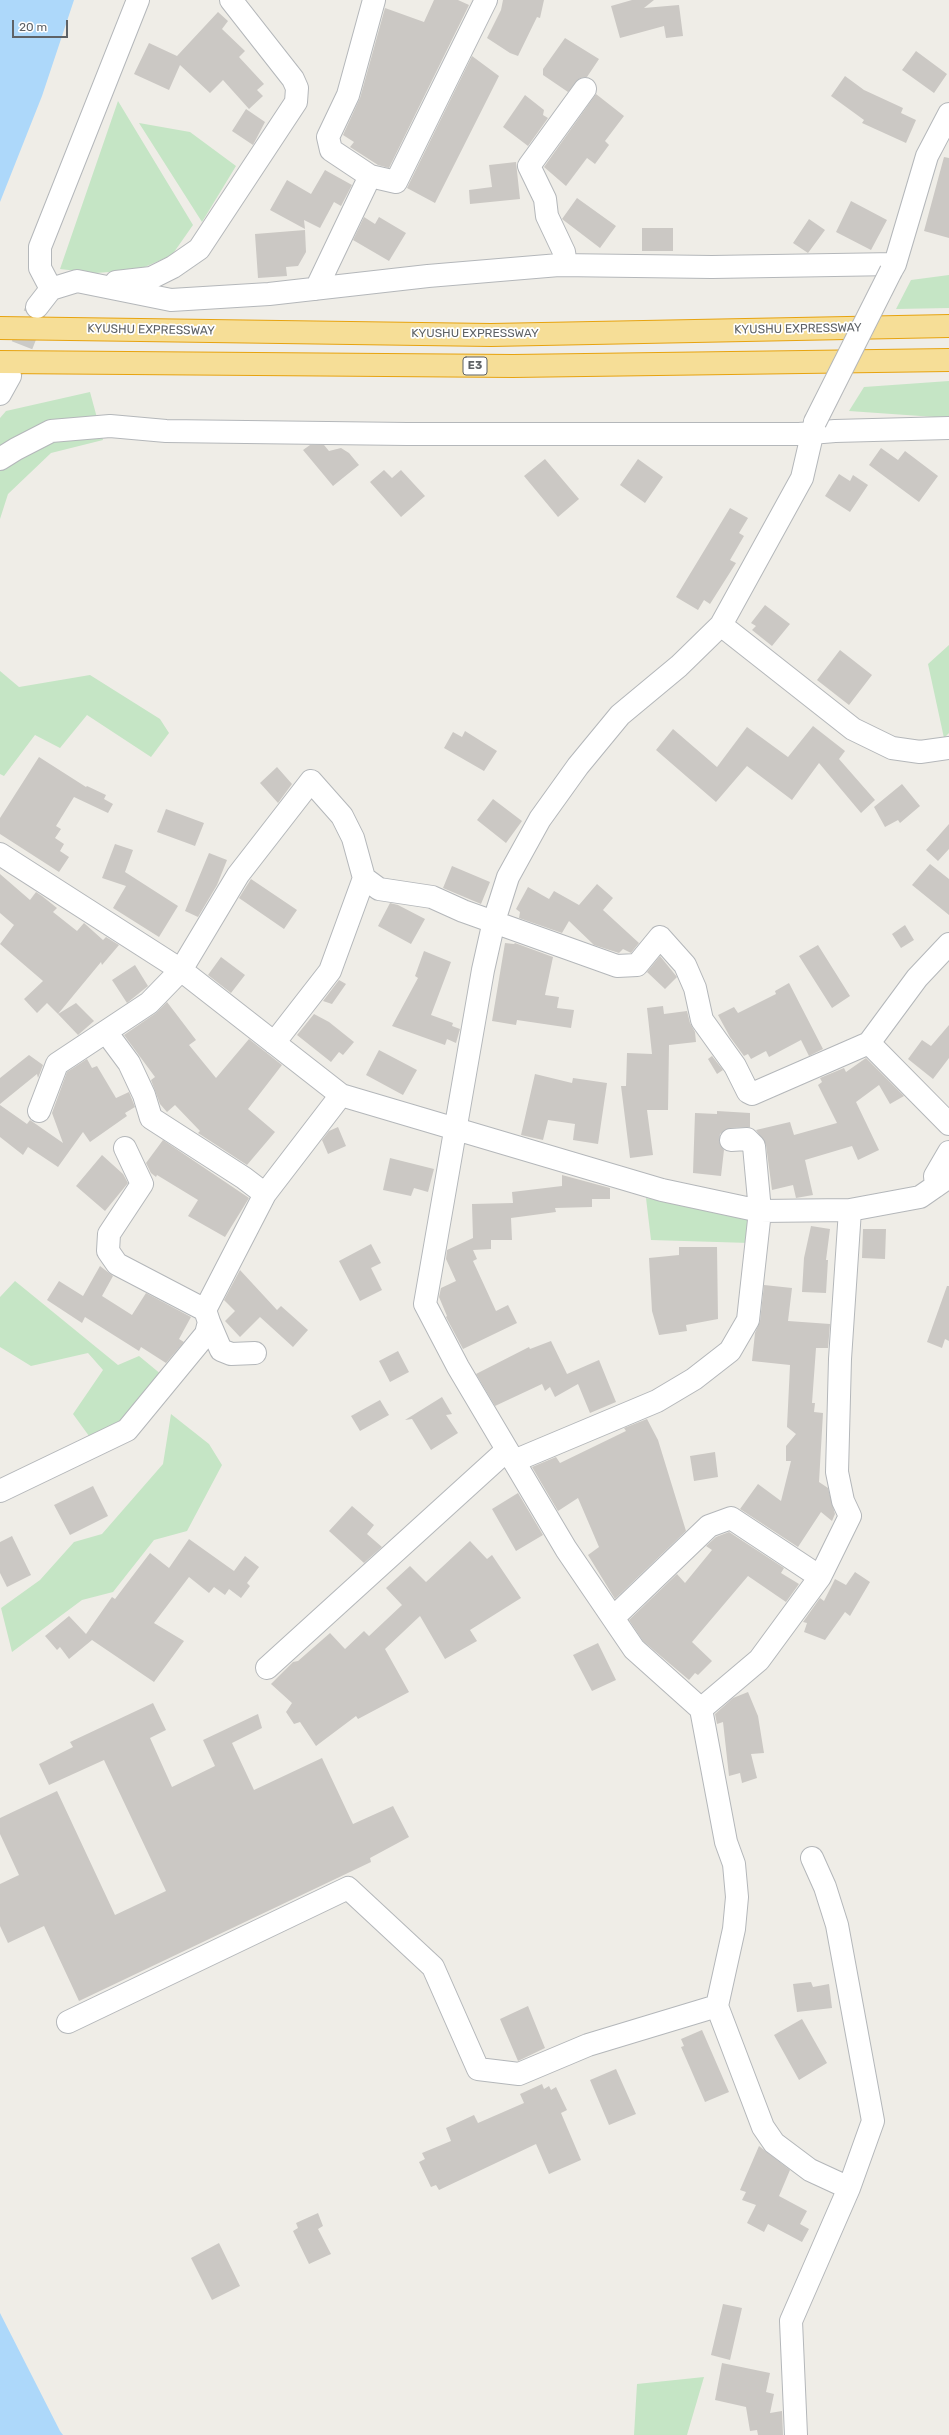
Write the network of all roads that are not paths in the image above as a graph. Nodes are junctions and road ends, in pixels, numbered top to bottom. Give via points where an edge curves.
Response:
1 (138, 0) edge
2 (231, 0) edge
3 (374, 0) edge
4 (486, 0) edge
5 (585, 90) dead end
6 (949, 114) edge
7 (370, 176) junction
8 (566, 265) junction
9 (893, 267) junction
10 (99, 284) junction
11 (51, 289) junction
12 (316, 289) junction
13 (37, 307) tunnel mouth
14 (949, 326) edge
15 (0, 328) edge
16 (949, 360) edge
17 (3, 377) edge
18 (814, 427) junction
19 (949, 428) edge
20 (0, 459) edge
21 (721, 625) junction
22 (949, 748) edge
23 (0, 854) edge
24 (364, 878) junction
25 (494, 921) junction
26 (949, 944) edge
27 (181, 970) junction
28 (106, 1032) junction
29 (274, 1043) junction
30 (869, 1043) junction
31 (341, 1095) junction
32 (39, 1111) dead end
33 (949, 1124) edge
34 (456, 1130) junction
35 (732, 1140) dead end
36 (125, 1148) dead end
37 (949, 1152) edge
38 (942, 1182) edge
39 (265, 1194) junction
40 (850, 1210) junction
41 (760, 1211) junction
42 (207, 1316) junction
43 (256, 1353) dead end
44 (510, 1456) junction
45 (0, 1491) edge
46 (820, 1577) junction
47 (613, 1618) junction
48 (267, 1668) dead end
49 (701, 1709) junction
50 (812, 1858) dead end
51 (718, 2006) junction
52 (68, 2022) dead end
53 (849, 2188) junction
54 (796, 2435) edge

1 - 11 street via 40,247 40,268
2 - 10 street via 293,79 297,88 296,102 199,249 151,278
3 - 7 street via 348,95 328,137 331,150
4 - 7 street via 396,182
5 - 8 street via 529,166 545,200 548,216 564,252
6 - 9 street via 927,156
7 - 12 street
8 - 9 street
8 - 12 street via 428,276
9 - 18 street, bridge
10 - 11 street via 77,281
10 - 12 street via 171,300
11 - 13 street
14 - 15 highway, KYUSHU EXPRESSWAY via 491,335
16 - 17 highway, E3
18 - 19 street
18 - 20 street via 407,434 166,431 110,426 51,431
18 - 21 street via 802,478
21 - 22 street via 853,729 892,748 920,752
21 - 25 street via 679,666 620,715 578,766 540,819 508,877
23 - 27 street
24 - 25 street via 378,889 432,897
24 - 27 street via 353,838 342,816 311,781 238,875
24 - 29 street via 330,971
25 - 30 street via 617,966 637,965 660,937 685,965 695,988 702,1020 735,1066 748,1092 752,1094
25 - 34 street via 482,970
26 - 30 street via 918,978
27 - 28 street via 149,1003
27 - 29 street
28 - 32 street via 58,1064
28 - 39 street via 129,1063 144,1095 151,1118
29 - 31 street
30 - 33 street
31 - 34 street
31 - 39 street
34 - 41 street via 662,1190
34 - 44 street via 426,1304 458,1367
35 - 41 street via 747,1139 754,1146
36 - 42 street via 142,1184 109,1234 108,1251 117,1264
37 - 38 street via 935,1176
38 - 40 street via 920,1197
39 - 42 street
40 - 41 street
40 - 46 street via 840,1359 837,1472 843,1501 850,1516
41 - 44 street via 748,1320 730,1351 694,1380 657,1401
42 - 43 street via 221,1350 231,1354
42 - 45 street via 206,1334 127,1430
44 - 47 street via 566,1549
44 - 48 street
46 - 47 street via 731,1518 708,1526
46 - 49 street via 759,1660
47 - 49 street via 634,1648
49 - 51 street via 726,1842 734,1864 737,1897 734,1929
50 - 53 street via 825,1887 837,1925 873,2121
51 - 52 street via 588,2045 519,2074 478,2069 433,1967 348,1888
51 - 53 street via 763,2127 774,2142 810,2170
53 - 54 street via 791,2321

